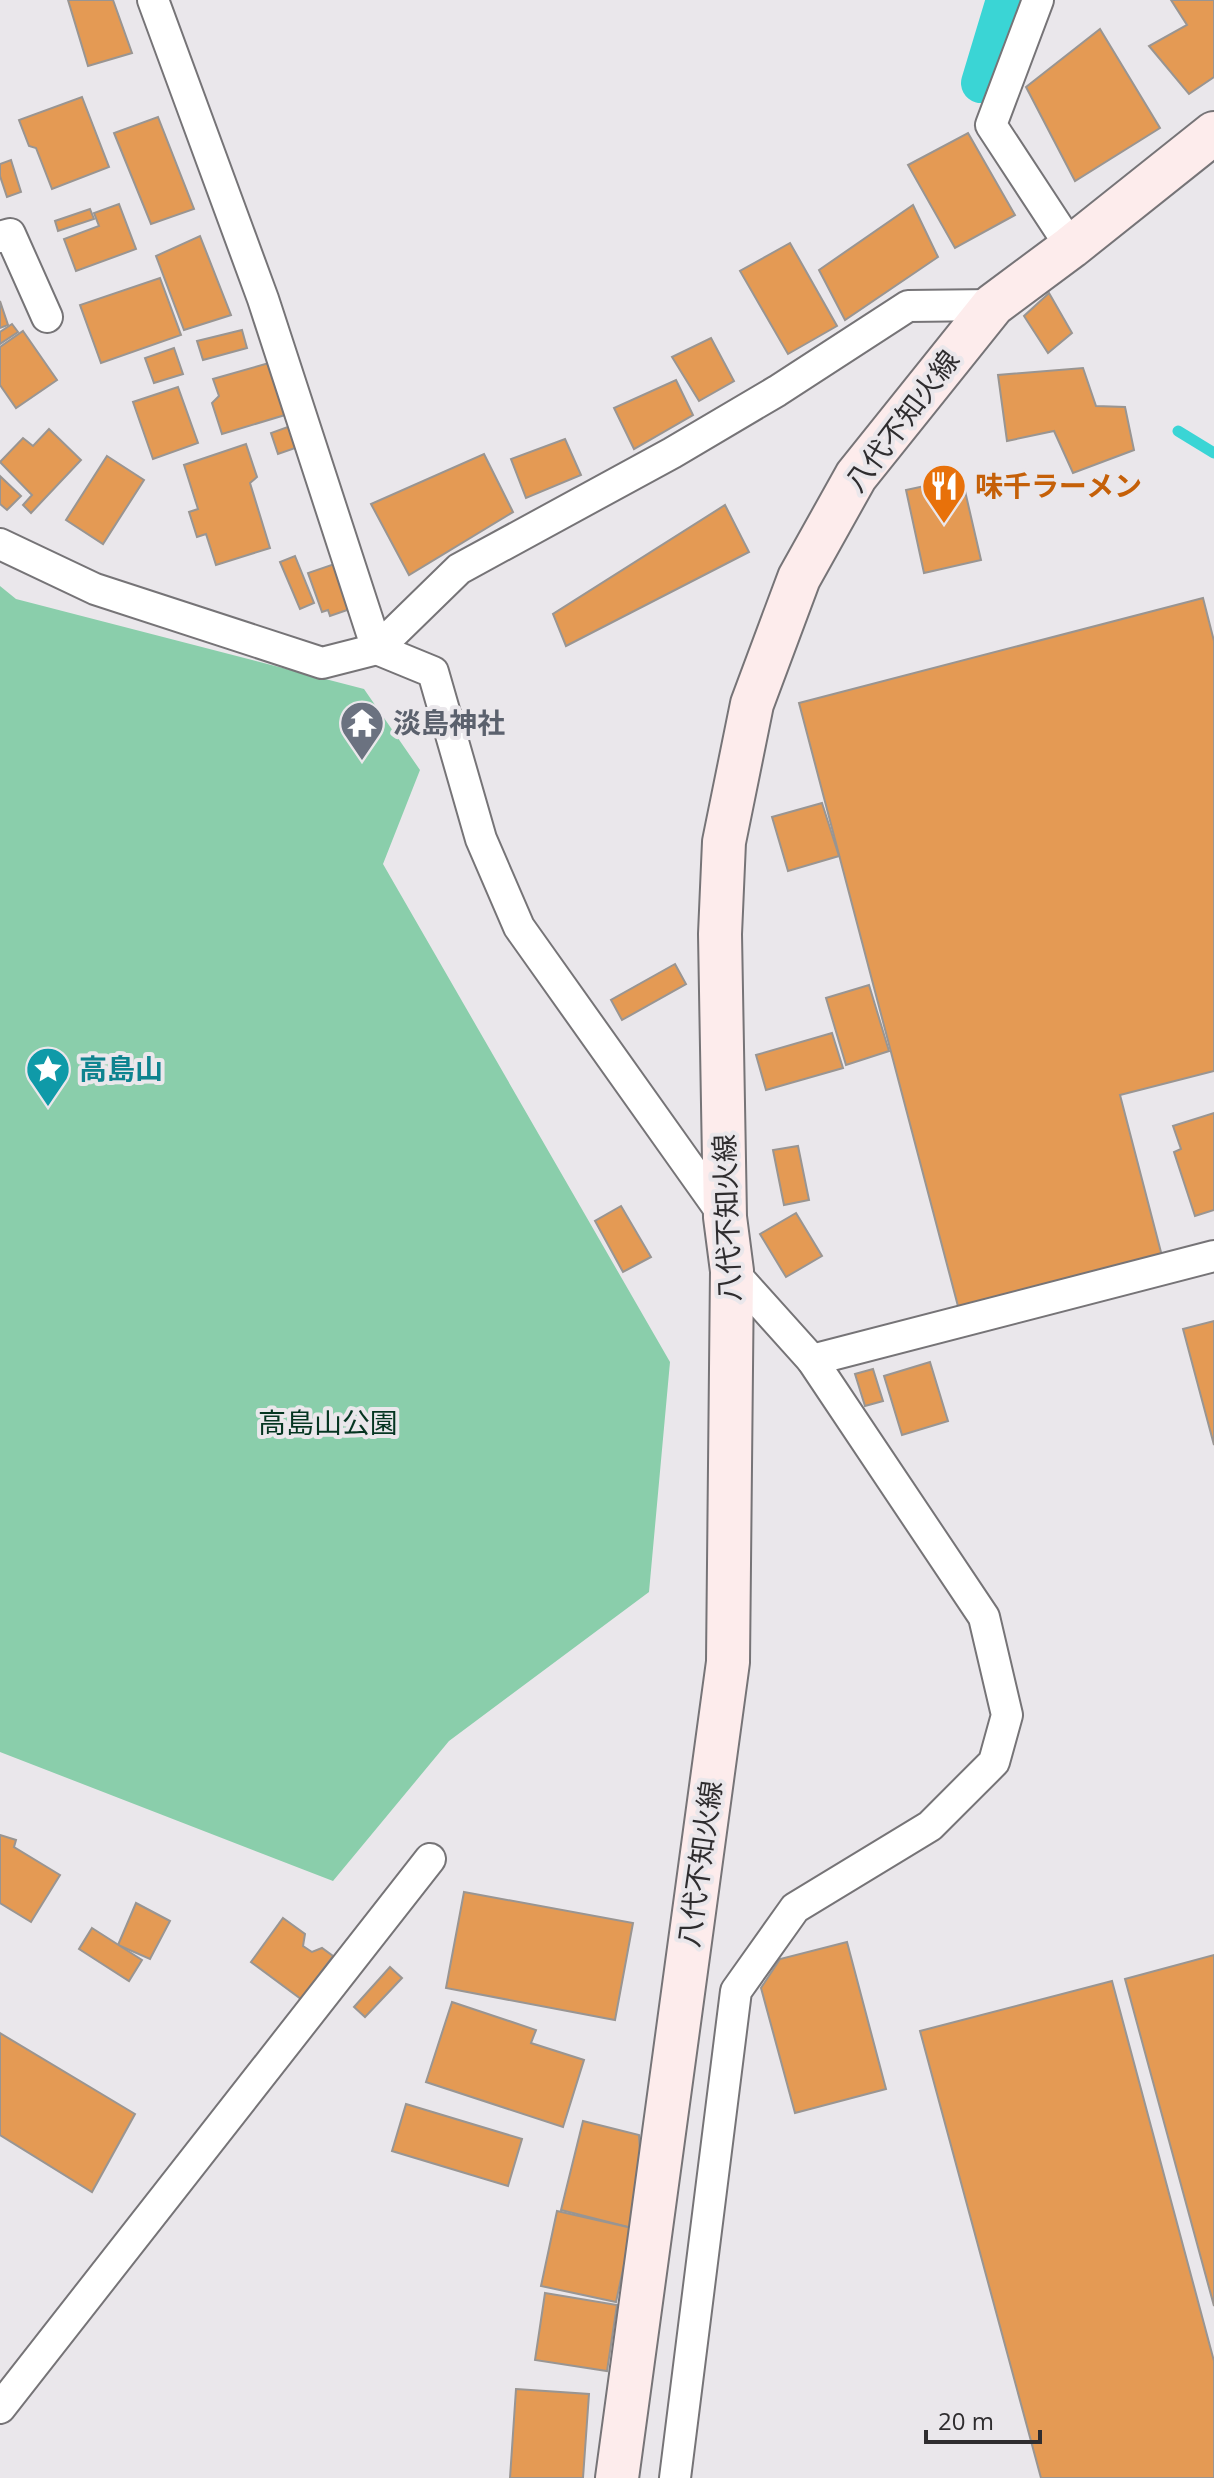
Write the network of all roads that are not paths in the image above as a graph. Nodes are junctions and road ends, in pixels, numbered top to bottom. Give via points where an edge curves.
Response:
1 (153, 0) edge
2 (1038, 0) edge
3 (1214, 133) edge
4 (0, 237) edge
5 (1071, 247) junction
6 (993, 305) junction
7 (47, 317) dead end
8 (0, 544) edge
9 (377, 649) junction
10 (725, 1217) junction
11 (1214, 1256) edge
12 (732, 1271) junction
13 (812, 1360) junction
14 (430, 1859) dead end
15 (0, 2408) edge
16 (617, 2478) edge
17 (675, 2478) edge

1 - 9 street via 263,299
2 - 5 street via 991,125
3 - 5 main road, 八代不知火線
4 - 7 street via 10,234
5 - 6 main road, 八代不知火線
6 - 9 street via 908,306 672,453 459,569
6 - 10 main road, 八代不知火線 via 856,476 799,578 752,704 724,842 720,934
8 - 9 street via 95,589 322,663
9 - 10 street via 433,672 481,839 519,927
10 - 12 main road, 八代不知火線
11 - 13 street
12 - 13 street
12 - 16 main road, 八代不知火線 via 728,1662
13 - 17 street via 984,1617 1007,1715 994,1762 930,1826 795,1908 736,1991
14 - 15 street

